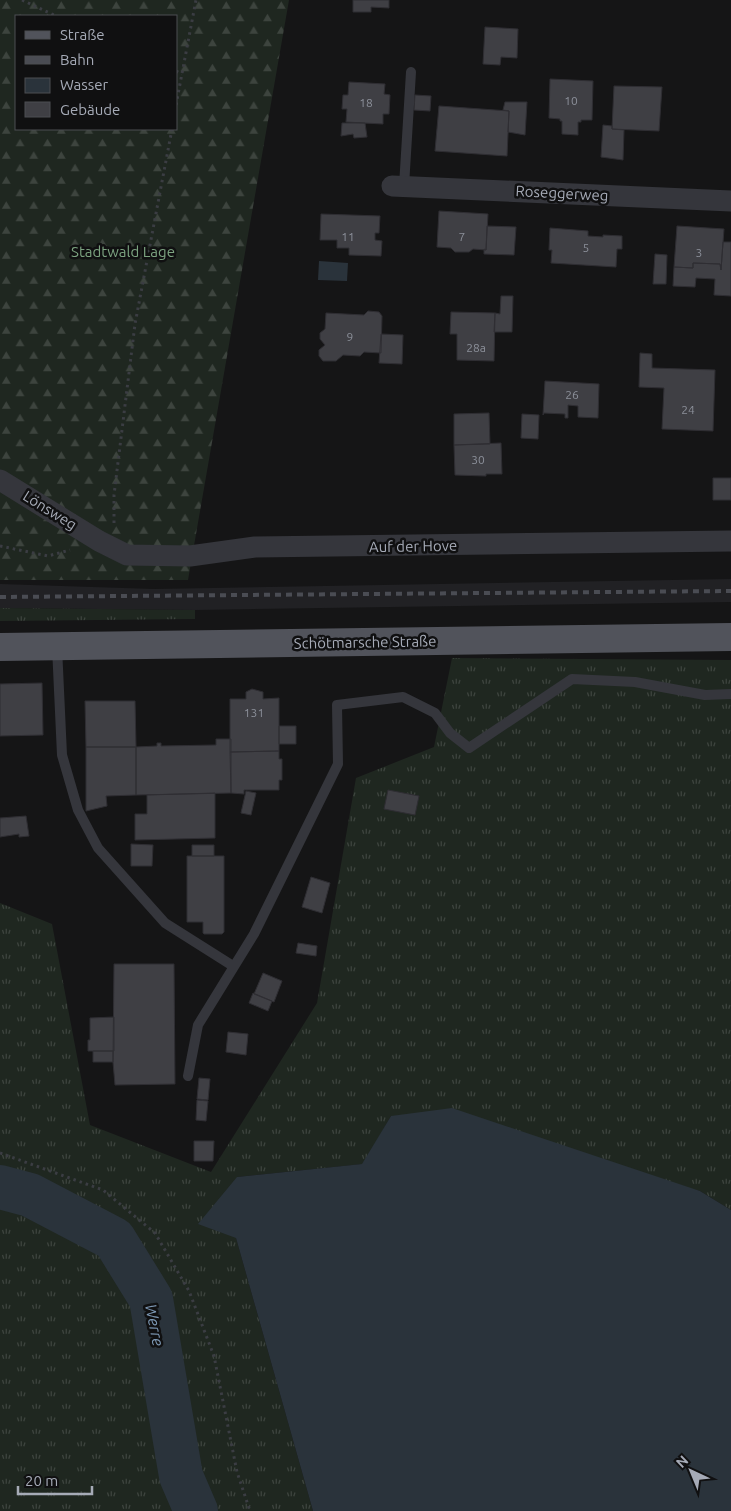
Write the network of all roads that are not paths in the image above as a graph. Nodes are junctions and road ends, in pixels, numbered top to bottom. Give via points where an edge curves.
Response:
1 (411, 72) dead end
2 (398, 186) joint
3 (731, 201) edge
4 (0, 480) edge
5 (99, 541) joint
6 (731, 541) edge
7 (731, 637) edge
8 (57, 646) junction
9 (0, 647) edge
10 (731, 694) edge
11 (233, 966) junction
12 (188, 1076) dead end

1 - 2 lane
2 - 3 street, Roseggerweg
4 - 5 street, Lönsweg
5 - 6 street, Auf der Hove via 127,555 190,556 255,547
7 - 8 main road, Schötmarsche Straße
8 - 9 main road, Schötmarsche Straße
8 - 11 lane via 62,755 78,810 98,848 165,923
10 - 11 lane via 705,695 635,682 572,680 469,748 450,733 435,712 403,697 338,705 338,764 254,934
11 - 12 lane via 198,1025

